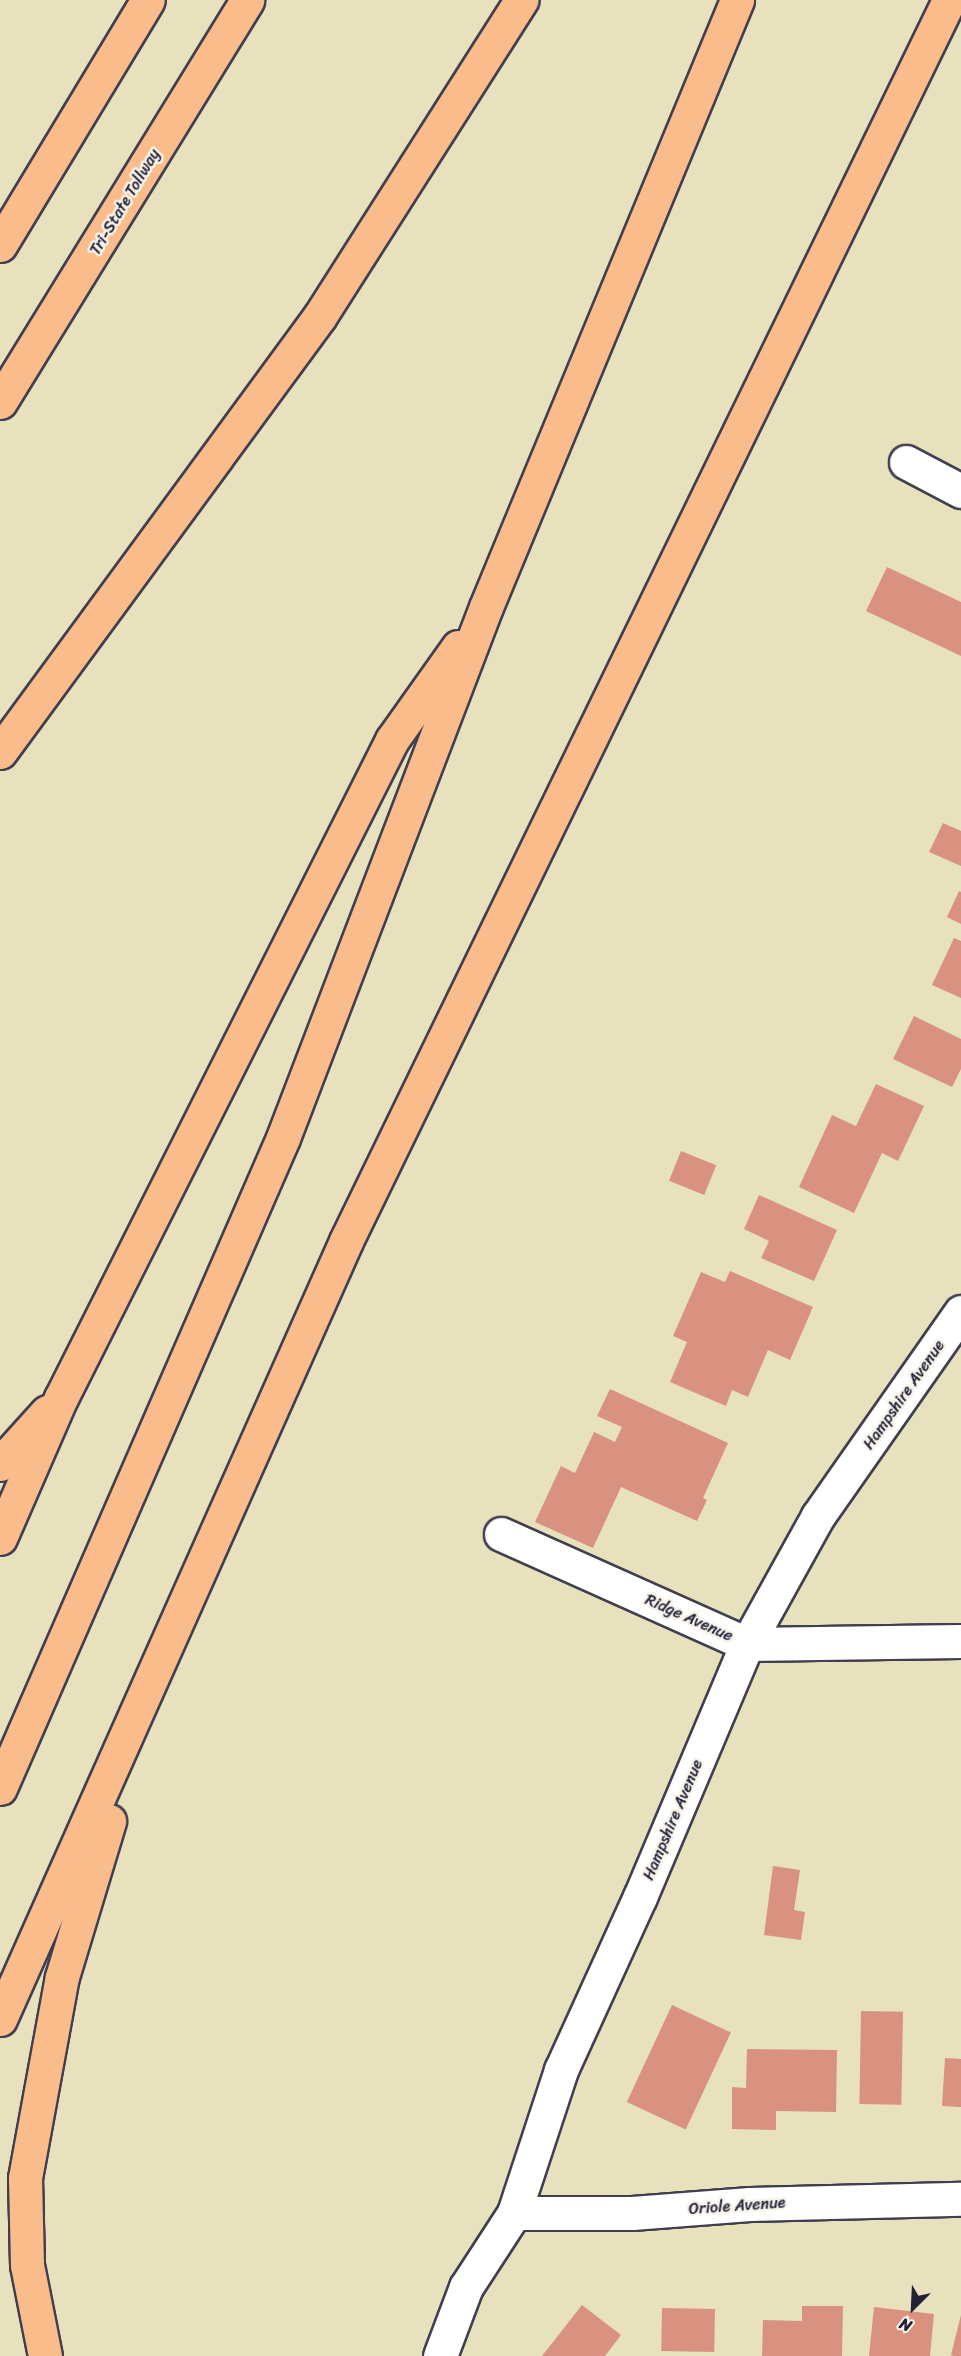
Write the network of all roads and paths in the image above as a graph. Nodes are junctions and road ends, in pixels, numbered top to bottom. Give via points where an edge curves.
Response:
1 (148, 0) edge
2 (247, 0) edge
3 (521, 0) edge
4 (737, 0) edge
5 (949, 0) edge
6 (0, 245) edge
7 (0, 402) edge
8 (906, 462) dead end
9 (961, 490) edge
10 (486, 607) junction
11 (0, 752) edge
12 (961, 1312) edge
13 (61, 1398) junction
14 (0, 1464) edge
15 (501, 1534) dead end
16 (0, 1538) edge
17 (175, 1625) junction
18 (961, 1641) edge
19 (747, 1644) junction
20 (0, 1788) edge
21 (0, 2019) edge
22 (961, 2199) edge
23 (514, 2213) junction
24 (45, 2356) edge
25 (440, 2356) edge

1 - 6 highway
2 - 7 highway, Tri-State Tollway
3 - 11 highway via 320,316
4 - 10 highway
5 - 17 highway via 346,1241
8 - 9 street
10 - 13 highway via 392,740
10 - 20 highway via 283,1138
12 - 19 street, Hampshire Avenue via 818,1516
13 - 14 highway
13 - 16 highway
15 - 19 street, Ridge Avenue
17 - 21 highway
17 - 24 highway via 96,1857 62,1977 27,2167 27,2265
18 - 19 street, Ridge Avenue
19 - 23 street, Hampshire Avenue via 640,1897 561,2070
22 - 23 street, Oriole Avenue via 750,2204 632,2213
23 - 25 street, Hampshire Avenue via 466,2287

